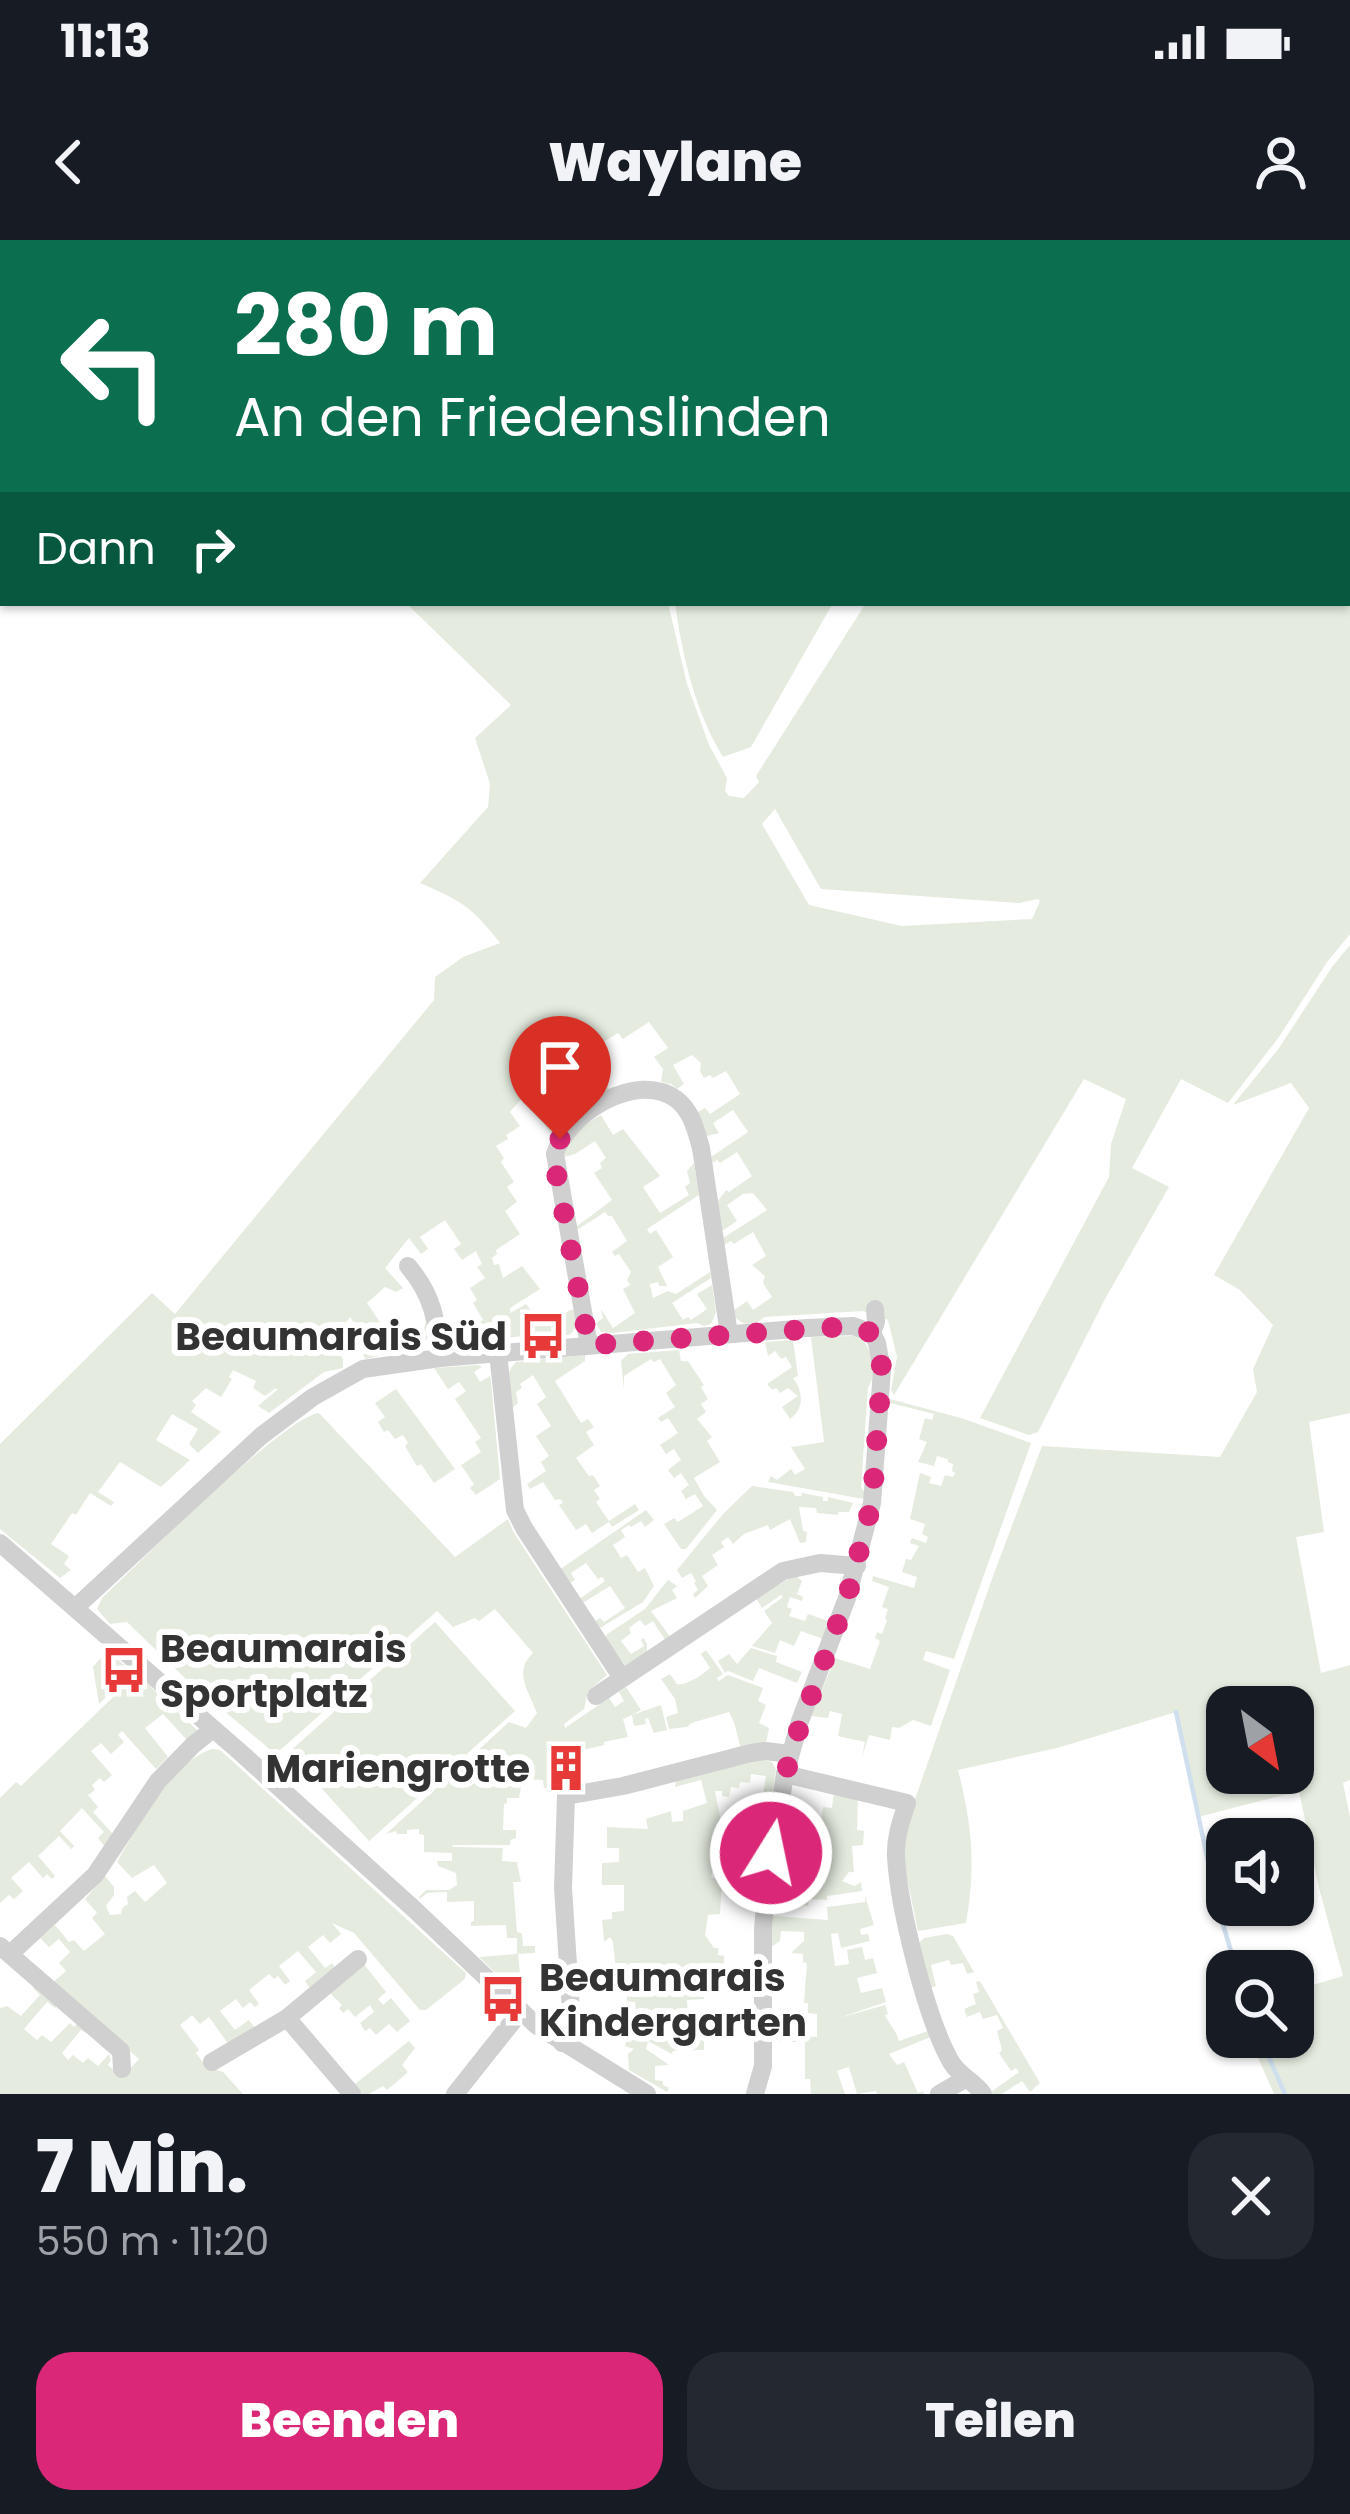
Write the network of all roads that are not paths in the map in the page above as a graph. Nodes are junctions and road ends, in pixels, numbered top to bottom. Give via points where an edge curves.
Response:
1 (408, 1266) dead end
2 (875, 1309) dead end
3 (872, 1333) junction
4 (729, 1334) junction
5 (589, 1345) junction
6 (498, 1353) junction
7 (440, 1358) junction
8 (0, 1543) edge
9 (857, 1566) junction
10 (75, 1608) junction
11 (622, 1678) junction
12 (596, 1696) dead end
13 (213, 1729) junction
14 (790, 1754) junction
15 (784, 1774) junction
16 (5, 1950) edge
17 (358, 1959) dead end
18 (521, 2011) junction
19 (287, 2018) junction
20 (562, 2043) junction
21 (212, 2062) dead end
22 (122, 2069) dead end
23 (965, 2079) junction
24 (352, 2094) edge
25 (454, 2094) edge
26 (647, 2094) edge
27 (755, 2094) edge
28 (939, 2094) edge
29 (982, 2094) edge

1 - 7 street via 431,1300
2 - 3 street
3 - 4 street via 853,1326
3 - 9 street via 880,1392 872,1503
4 - 5 street
4 - 5 street via 695,1128 677,1100 633,1090 568,1126 555,1154
5 - 6 street
6 - 7 street
6 - 11 street via 515,1510
7 - 10 street via 363,1369 313,1397
8 - 10 street
9 - 11 street via 783,1571
9 - 14 street
10 - 13 street
11 - 12 street
13 - 16 street via 158,1781 95,1875
13 - 18 street
14 - 15 street
14 - 20 street via 751,1753 569,1793 563,1888 572,2026
15 - 23 street via 907,1803 897,1838 900,1887 936,2027
15 - 27 street via 766,1895 763,2066
16 - 22 street via 121,2051
17 - 19 street
18 - 20 street
18 - 25 street
19 - 21 street
19 - 24 street
20 - 26 street
23 - 28 street
23 - 29 street

